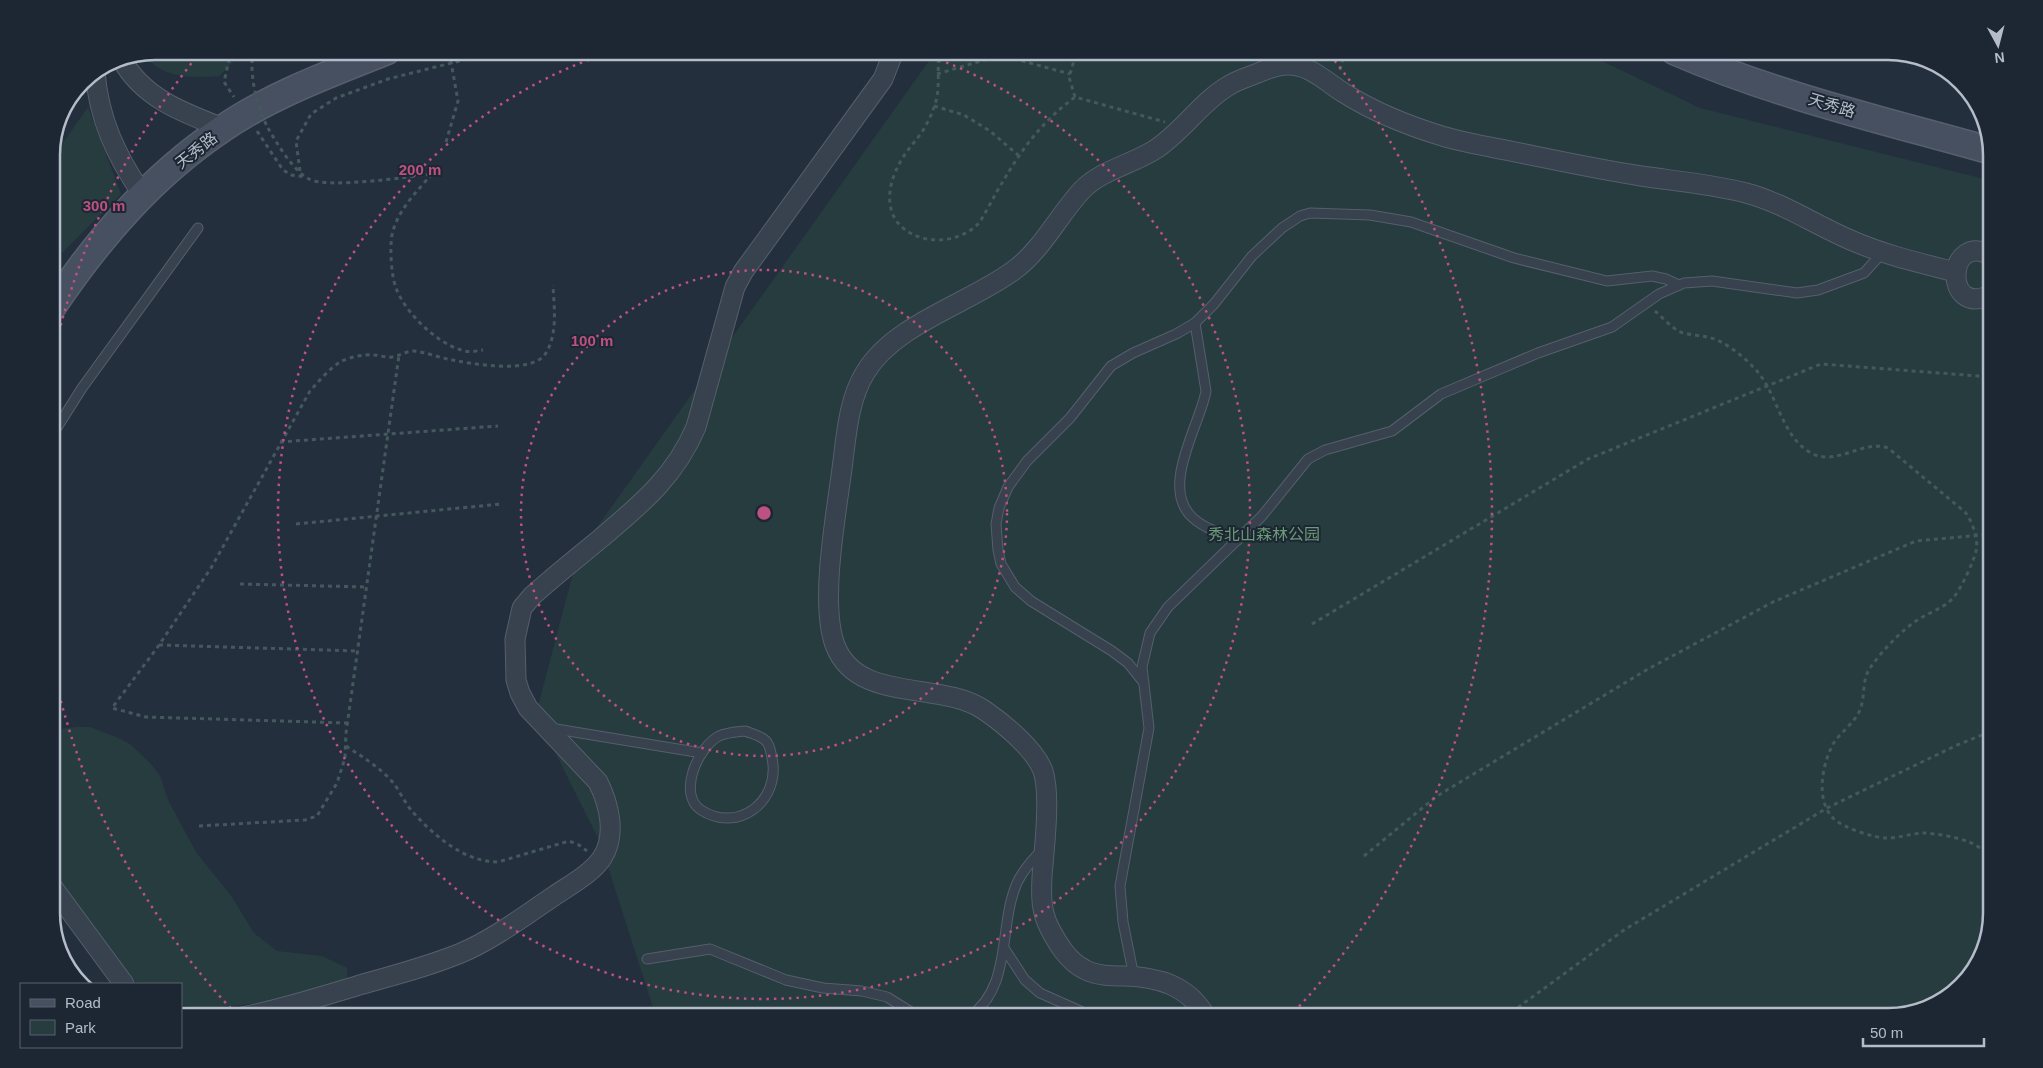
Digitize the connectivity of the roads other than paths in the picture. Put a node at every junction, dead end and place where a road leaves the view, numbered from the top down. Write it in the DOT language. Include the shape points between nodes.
graph roads {
  1 [pos="364,60"];
  2 [pos="890,60"];
  3 [pos="1696,60"];
  4 [pos="125,65"];
  5 [pos="96,81"];
  6 [pos="223,128"];
  7 [pos="1983,148"];
  8 [pos="142,194"];
  9 [pos="198,228"];
  10 [pos="1983,251"];
  11 [pos="1884,252"];
  12 [pos="1955,272"];
  13 [pos="1679,285"];
  14 [pos="60,297"];
  15 [pos="1983,297"];
  16 [pos="1195,323"];
  17 [pos="60,424"];
  18 [pos="1238,540"];
  19 [pos="1144,683"];
  20 [pos="547,727"];
  21 [pos="702,753"];
  22 [pos="1044,848"];
  23 [pos="60,896"];
  24 [pos="1004,948"];
  25 [pos="647,959"];
  26 [pos="1134,976"];
  27 [pos="123,983"];
  28 [pos="278,1008"];
  29 [pos="905,1008"];
  30 [pos="978,1008"];
  31 [pos="1074,1008"];
  32 [pos="1200,1008"];
  1 -- 6 [label="main road, 天秀路" via="275,99"];
  2 -- 20 [label="street" via="882,79 735,286 696,427 675,467 646,501 532,596 522,608 515,639 516,680 528,708"];
  3 -- 7 [label="main road, 天秀路" via="1840,108"];
  4 -- 6 [label="street" via="156,98"];
  5 -- 8 [label="street" via="109,134 122,163"];
  6 -- 8 [label="main road, 天秀路"];
  8 -- 14 [label="main road, 天秀路" via="122,215"];
  9 -- 17 [label="lane" via="82,388"];
  10 -- 12 [label="street" via="1965,255"];
  11 -- 12 [label="street"];
  11 -- 13 [label="lane" via="1864,273 1818,290 1797,293 1712,281"];
  11 -- 22 [label="street" via="1747,193 1607,170 1438,134 1388,116 1345,94 1306,68 1292,65 1269,69 1227,87 1156,149 1088,184 1014,270 892,342 879,353 864,374 849,422 833,539 829,597 837,652 856,674 872,681 973,703 1023,743 1039,762 1044,777"];
  12 -- 15 [label="street" via="1956,283 1966,295"];
  13 -- 16 [label="lane" via="1666,278 1652,276 1606,281 1514,258 1411,222 1370,215 1310,213 1282,228 1252,256"];
  13 -- 18 [label="lane" via="1659,294 1612,327 1538,352 1441,394 1392,431 1308,458 1262,516"];
  16 -- 18 [label="lane" via="1206,390 1183,465 1183,504 1201,524"];
  16 -- 19 [label="lane" via="1111,366 1070,418 1026,461 1008,487 996,524 1001,564 1016,587 1031,601 1128,663"];
  18 -- 19 [label="lane" via="1168,607 1150,633 1142,667"];
  19 -- 26 [label="lane" via="1149,728 1120,886 1123,922"];
  20 -- 21 [label="lane"];
  20 -- 28 [label="street" via="598,782 605,796 610,832 608,845 599,861 582,877 503,931 461,953"];
  21 -- 21 [label="lane" via="694,769 690,790 691,801 697,808 708,815 725,818 749,814 761,803 773,777 767,742 758,735 731,732 708,744"];
  22 -- 24 [label="lane" via="1026,866 1017,884 1008,914"];
  22 -- 26 [label="street" via="1043,912 1066,954 1095,974"];
  23 -- 27 [label="street"];
  24 -- 30 [label="lane" via="997,979"];
  24 -- 31 [label="lane" via="1025,980 1040,993"];
  25 -- 29 [label="lane" via="710,948 786,980 823,988 862,991 887,997"];
  26 -- 32 [label="street" via="1180,988"];
}
